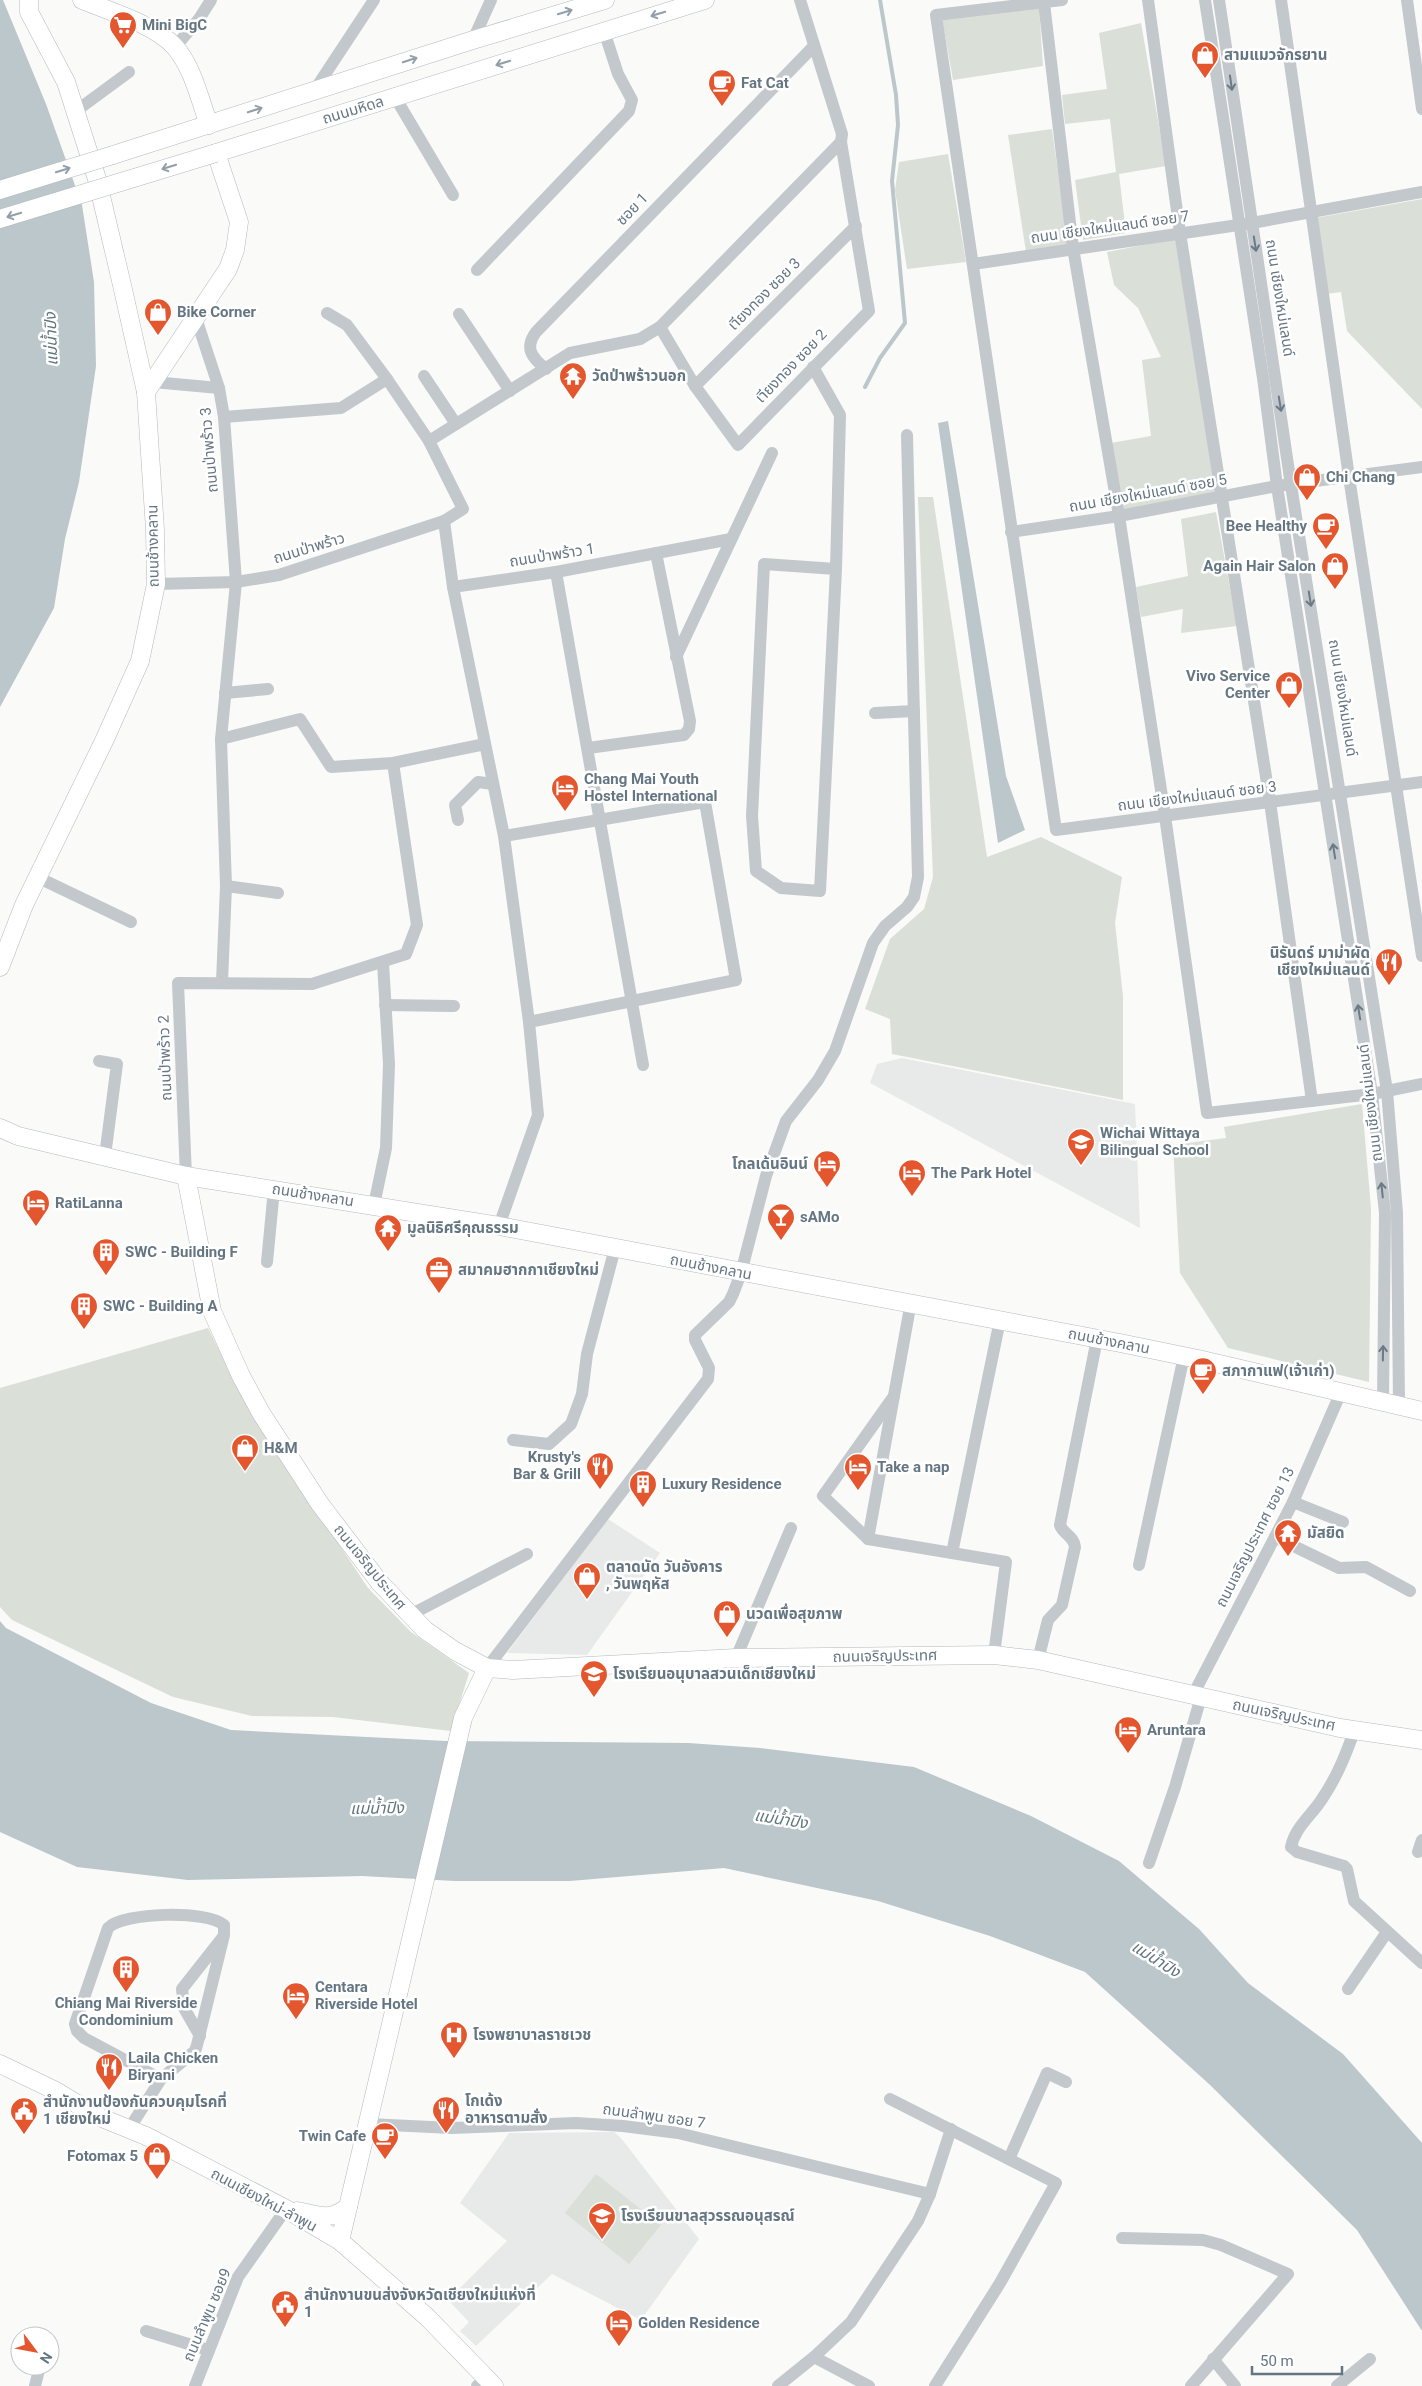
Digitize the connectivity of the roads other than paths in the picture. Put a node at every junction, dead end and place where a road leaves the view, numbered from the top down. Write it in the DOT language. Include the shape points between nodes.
graph roads {
  1 [pos="29,0"];
  2 [pos="211,0"];
  3 [pos="374,0"];
  4 [pos="491,0"];
  5 [pos="605,0"];
  6 [pos="705,0"];
  7 [pos="792,0"];
  8 [pos="800,0"];
  9 [pos="1062,0"];
  10 [pos="1148,0"];
  11 [pos="1205,0"];
  12 [pos="1219,0"];
  13 [pos="1281,0"];
  14 [pos="1407,0"];
  15 [pos="94,2"];
  16 [pos="1044,3"];
  17 [pos="604,31"];
  18 [pos="472,40"];
  19 [pos="175,47"];
  20 [pos="811,48"];
  21 [pos="129,72"];
  22 [pos="314,90"];
  23 [pos="395,97"];
  24 [pos="1422,109"];
  25 [pos="76,111"];
  26 [pos="209,125"];
  27 [pos="841,142"];
  28 [pos="216,153"];
  29 [pos="0,190"];
  30 [pos="1422,192"];
  31 [pos="453,195"];
  32 [pos="1312,212"];
  33 [pos="0,219"];
  34 [pos="1252,223"];
  35 [pos="1239,224"];
  36 [pos="856,226"];
  37 [pos="1180,234"];
  38 [pos="1073,248"];
  39 [pos="973,264"];
  40 [pos="478,270"];
  41 [pos="327,313"];
  42 [pos="459,314"];
  43 [pos="196,318"];
  44 [pos="660,327"];
  45 [pos="813,367"];
  46 [pos="546,369"];
  47 [pos="424,376"];
  48 [pos="387,379"];
  49 [pos="694,386"];
  50 [pos="149,387"];
  51 [pos="219,388"];
  52 [pos="510,391"];
  53 [pos="224,418"];
  54 [pos="456,424"];
  55 [pos="907,435"];
  56 [pos="429,441"];
  57 [pos="772,453"];
  58 [pos="1422,466"];
  59 [pos="1349,477"];
  60 [pos="1291,484"];
  61 [pos="1276,486"];
  62 [pos="1222,496"];
  63 [pos="1119,516"];
  64 [pos="444,521"];
  65 [pos="1011,532"];
  66 [pos="731,539"];
  67 [pos="656,553"];
  68 [pos="836,569"];
  69 [pos="556,572"];
  70 [pos="236,582"];
  71 [pos="156,584"];
  72 [pos="453,587"];
  73 [pos="676,657"];
  74 [pos="268,689"];
  75 [pos="225,694"];
  76 [pos="914,711"];
  77 [pos="874,713"];
  78 [pos="221,739"];
  79 [pos="485,744"];
  80 [pos="588,748"];
  81 [pos="393,763"];
  82 [pos="1422,782"];
  83 [pos="493,784"];
  84 [pos="1397,786"];
  85 [pos="1342,793"];
  86 [pos="1325,795"];
  87 [pos="1270,802"];
  88 [pos="1165,816"];
  89 [pos="458,820"];
  90 [pos="600,820"];
  91 [pos="504,836"];
  92 [pos="37,877"];
  93 [pos="226,886"];
  94 [pos="278,893"];
  95 [pos="132,922"];
  96 [pos="1422,956"];
  97 [pos="383,963"];
  98 [pos="0,968"];
  99 [pos="222,982"];
  100 [pos="634,1001"];
  101 [pos="386,1005"];
  102 [pos="454,1006"];
  103 [pos="529,1022"];
  104 [pos="99,1060"];
  105 [pos="643,1064"];
  106 [pos="1422,1084"];
  107 [pos="1387,1091"];
  108 [pos="1372,1094"];
  109 [pos="1312,1101"];
  110 [pos="0,1128"];
  111 [pos="105,1156"];
  112 [pos="186,1176"];
  113 [pos="274,1189"];
  114 [pos="374,1205"];
  115 [pos="499,1226"];
  116 [pos="614,1248"];
  117 [pos="267,1262"];
  118 [pos="741,1273"];
  119 [pos="912,1302"];
  120 [pos="1000,1320"];
  121 [pos="1097,1339"];
  122 [pos="1184,1356"];
  123 [pos="1341,1392"];
  124 [pos="894,1396"];
  125 [pos="1391,1403"];
  126 [pos="1422,1411"];
  127 [pos="513,1440"];
  128 [pos="1292,1502"];
  129 [pos="1343,1522"];
  130 [pos="791,1528"];
  131 [pos="1275,1537"];
  132 [pos="868,1539"];
  133 [pos="952,1553"];
  134 [pos="527,1554"];
  135 [pos="1139,1565"];
  136 [pos="1410,1591"];
  137 [pos="410,1615"];
  138 [pos="994,1655"];
  139 [pos="736,1658"];
  140 [pos="1038,1660"];
  141 [pos="487,1668"];
  142 [pos="1197,1696"];
  143 [pos="1355,1730"];
  144 [pos="1422,1740"];
  145 [pos="1149,1863"];
  146 [pos="1387,1932"];
  147 [pos="224,1935"];
  148 [pos="1422,1964"];
  149 [pos="1348,1989"];
  150 [pos="200,2036"];
  151 [pos="0,2064"];
  152 [pos="161,2079"];
  153 [pos="1066,2082"];
  154 [pos="890,2099"];
  155 [pos="368,2124"];
  156 [pos="951,2128"];
  157 [pos="130,2129"];
  158 [pos="1009,2159"];
  159 [pos="930,2194"];
  160 [pos="348,2204"];
  161 [pos="286,2209"];
  162 [pos="1122,2238"];
  163 [pos="340,2241"];
  164 [pos="360,2258"];
  165 [pos="146,2331"];
  166 [pos="208,2350"];
  167 [pos="814,2356"];
  168 [pos="1213,2359"];
  169 [pos="1370,2359"];
  170 [pos="486,2383"];
  171 [pos="195,2386"];
  172 [pos="778,2386"];
  173 [pos="869,2386"];
  174 [pos="935,2386"];
  175 [pos="1191,2386"];
  176 [pos="1235,2386"];
  177 [pos="1337,2386"];
  1 -- 25 [label="street, ถนนช้างคลาน" via="29,12 66,82"];
  2 -- 19 [label="street"];
  3 -- 22 [label="street"];
  4 -- 18 [label="street"];
  18 -- 5 [label="street, ถนนมหิดล, one-way"];
  6 -- 17 [label="street, ถนนมหิดล, one-way"];
  7 -- 20 [label="street"];
  8 -- 20 [label="street"];
  9 -- 16 [label="street"];
  10 -- 37 [label="street"];
  11 -- 35 [label="street, ถนน เชียงใหม่แลนด์"];
  12 -- 34 [label="street, ถนน เชียงใหม่แลนด์, one-way"];
  13 -- 32 [label="street"];
  14 -- 24 [label="street"];
  15 -- 19 [label="street" via="146,27"];
  16 -- 38 [label="street"];
  16 -- 39 [label="street" via="936,15"];
  17 -- 23 [label="street, ถนนมหิดล, one-way"];
  17 -- 40 [label="street" via="618,74 632,100 629,111"];
  22 -- 18 [label="street, ถนนมหิดล, one-way"];
  19 -- 26 [label="street" via="188,68"];
  20 -- 27 [label="street" via="836,137"];
  20 -- 46 [label="street, ซอย 1" via="536,332 529,348 533,359"];
  21 -- 25 [label="street"];
  26 -- 22 [label="street, ถนนมหิดล, one-way"];
  23 -- 28 [label="street, ถนนมหิดล"];
  23 -- 31 [label="street"];
  25 -- 50 [label="street, ถนนช้างคลาน" via="97,179"];
  29 -- 26 [label="street, ถนนมหิดล, one-way, bridge"];
  27 -- 36 [label="street"];
  27 -- 44 [label="street"];
  28 -- 33 [label="street, ถนนมหิดล, one-way, bridge"];
  28 -- 43 [label="street" via="239,222 228,269"];
  30 -- 32 [label="street, ถนน เชียงใหม่แลนด์ ซอย 7"];
  32 -- 34 [label="street, ถนน เชียงใหม่แลนด์ ซอย 7"];
  32 -- 59 [label="street"];
  34 -- 35 [label="street, ถนน เชียงใหม่แลนด์ ซอย 7"];
  34 -- 60 [label="street, ถนน เชียงใหม่แลนด์, one-way"];
  35 -- 37 [label="street, ถนน เชียงใหม่แลนด์ ซอย 7"];
  35 -- 61 [label="street, ถนน เชียงใหม่แลนด์"];
  36 -- 45 [label="street, เาียงทอง ซอย 2" via="869,311"];
  36 -- 49 [label="street, เาียงทอง ซอย 3"];
  37 -- 38 [label="street, ถนน เชียงใหม่แลนด์ ซอย 7"];
  37 -- 62 [label="street"];
  38 -- 39 [label="street, ถนน เชียงใหม่แลนด์ ซอย 7"];
  38 -- 63 [label="street"];
  39 -- 65 [label="street"];
  41 -- 48 [label="street" via="347,325"];
  42 -- 52 [label="street"];
  43 -- 50 [label="street"];
  43 -- 51 [label="street, ถนนป่าพร้าว 3"];
  44 -- 46 [label="street" via="640,339 570,353"];
  44 -- 49 [label="street"];
  45 -- 49 [label="street, เาียงทอง ซอย 2" via="738,445"];
  45 -- 68 [label="street" via="840,415"];
  46 -- 52 [label="street"];
  47 -- 54 [label="street"];
  48 -- 53 [label="street" via="342,408"];
  48 -- 56 [label="street"];
  50 -- 51 [label="street"];
  50 -- 71 [label="street, ถนนช้างคลาน"];
  51 -- 53 [label="street, ถนนป่าพร้าว 3"];
  52 -- 54 [label="street"];
  53 -- 70 [label="street, ถนนป่าพร้าว 3"];
  54 -- 56 [label="street"];
  55 -- 76 [label="street"];
  56 -- 64 [label="street, ถนนป่าพร้าว" via="463,509"];
  57 -- 66 [label="street"];
  58 -- 59 [label="street, ถนน เชียงใหม่แลนด์ ซอย 5"];
  59 -- 60 [label="street, ถนน เชียงใหม่แลนด์ ซอย 5"];
  59 -- 84 [label="street"];
  60 -- 61 [label="street, ถนน เชียงใหม่แลนด์ ซอย 5"];
  60 -- 85 [label="street, ถนน เชียงใหม่แลนด์, one-way"];
  61 -- 62 [label="street, ถนน เชียงใหม่แลนด์ ซอย 5"];
  61 -- 86 [label="street, ถนน เชียงใหม่แลนด์"];
  62 -- 63 [label="street, ถนน เชียงใหม่แลนด์ ซอย 5"];
  62 -- 87 [label="street"];
  63 -- 65 [label="street, ถนน เชียงใหม่แลนด์ ซอย 5"];
  63 -- 88 [label="street"];
  64 -- 70 [label="street, ถนนป่าพร้าว" via="279,575"];
  64 -- 72 [label="street"];
  65 -- 88 [label="street, ถนน เชียงใหม่แลนด์ ซอย 3" via="1056,830"];
  66 -- 67 [label="street, ถนนป่าพร้าว 1"];
  66 -- 73 [label="street"];
  67 -- 69 [label="street, ถนนป่าพร้าว 1"];
  67 -- 73 [label="street"];
  68 -- 68 [label="street" via="820,891 782,888 756,871 752,816 764,564"];
  69 -- 72 [label="street, ถนนป่าพร้าว 1"];
  69 -- 80 [label="street"];
  70 -- 71 [label="street, ถนนป่าพร้าว"];
  70 -- 75 [label="street, ถนนป่าพร้าว 3"];
  71 -- 92 [label="street, ถนนช้างคลาน" via="140,661"];
  72 -- 79 [label="street"];
  73 -- 80 [label="street" via="690,721 684,735"];
  74 -- 75 [label="street"];
  75 -- 78 [label="street, ถนนป่าพร้าว 3"];
  76 -- 77 [label="street"];
  76 -- 118 [label="street" via="918,877 914,897 877,934 835,1050 818,1080 786,1121 766,1176"];
  78 -- 81 [label="street" via="300,719 331,766"];
  78 -- 93 [label="street, ถนนป่าพร้าว 3"];
  79 -- 81 [label="street"];
  79 -- 83 [label="street"];
  80 -- 90 [label="street"];
  81 -- 97 [label="street" via="418,925 406,954"];
  82 -- 84 [label="street, ถนน เชียงใหม่แลนด์ ซอย 3"];
  83 -- 89 [label="street" via="478,782 469,790 455,805"];
  83 -- 91 [label="street"];
  84 -- 85 [label="street, ถนน เชียงใหม่แลนด์ ซอย 3"];
  84 -- 96 [label="street"];
  85 -- 86 [label="street, ถนน เชียงใหม่แลนด์ ซอย 3"];
  85 -- 107 [label="street, ถนน เชียงใหม่แลนด์"];
  86 -- 87 [label="street, ถนน เชียงใหม่แลนด์ ซอย 3"];
  108 -- 86 [label="street, ถนน เชียงใหม่แลนด์, one-way"];
  87 -- 88 [label="street, ถนน เชียงใหม่แลนด์ ซอย 3"];
  87 -- 109 [label="street"];
  88 -- 109 [label="street" via="1208,1113"];
  90 -- 91 [label="street"];
  90 -- 100 [label="street"];
  90 -- 100 [label="street" via="705,802 736,980"];
  91 -- 103 [label="street"];
  92 -- 95 [label="street"];
  92 -- 98 [label="street, ถนนช้างคลาน"];
  93 -- 94 [label="street"];
  93 -- 99 [label="street, ถนนป่าพร้าว 3"];
  97 -- 99 [label="street" via="312,984"];
  97 -- 101 [label="street"];
  99 -- 112 [label="street, ถนนป่าพร้าว 2" via="178,983"];
  100 -- 103 [label="street"];
  100 -- 105 [label="street"];
  101 -- 102 [label="street"];
  101 -- 114 [label="street" via="389,1064 386,1148"];
  103 -- 115 [label="street" via="538,1115"];
  104 -- 111 [label="street" via="117,1064"];
  106 -- 107 [label="street"];
  107 -- 108 [label="street"];
  107 -- 125 [label="street, ถนน เชียงใหม่แลนด์" via="1397,1213"];
  108 -- 109 [label="street"];
  125 -- 108 [label="street, ถนน เชียงใหม่แลนด์, one-way" via="1385,1212"];
  110 -- 111 [label="street, ถนนช้างคลาน" via="18,1136"];
  111 -- 112 [label="street, ถนนช้างคลาน"];
  112 -- 113 [label="street, ถนนช้างคลาน"];
  112 -- 137 [label="street, ถนนเจริญประเทศ" via="212,1311 241,1376 320,1504 380,1583"];
  113 -- 114 [label="street, ถนนช้างคลาน"];
  113 -- 117 [label="street"];
  114 -- 115 [label="street, ถนนช้างคลาน"];
  115 -- 116 [label="street, ถนนช้างคลาน"];
  116 -- 118 [label="street, ถนนช้างคลาน"];
  116 -- 127 [label="street" via="587,1354 582,1394 571,1424 549,1444"];
  118 -- 119 [label="street, ถนนช้างคลาน"];
  118 -- 141 [label="street" via="729,1302 695,1335 709,1368 708,1379"];
  119 -- 120 [label="street, ถนนช้างคลาน"];
  119 -- 124 [label="street"];
  120 -- 121 [label="street, ถนนช้างคลาน"];
  120 -- 133 [label="street"];
  121 -- 122 [label="street, ถนนช้างคลาน"];
  121 -- 140 [label="street" via="1060,1525 1073,1539 1075,1547 1062,1605 1048,1620"];
  122 -- 123 [label="street, ถนนช้างคลาน"];
  122 -- 135 [label="street"];
  123 -- 125 [label="street, ถนนช้างคลาน"];
  123 -- 128 [label="street, ถนนเจริญประเทศ ซอย 13"];
  124 -- 132 [label="street"];
  124 -- 132 [label="street" via="823,1496"];
  125 -- 126 [label="street, ถนนช้างคลาน"];
  128 -- 129 [label="street"];
  128 -- 131 [label="street, ถนนเจริญประเทศ ซอย 13"];
  130 -- 139 [label="street"];
  131 -- 136 [label="street" via="1339,1568 1366,1566"];
  131 -- 142 [label="street, ถนนเจริญประเทศ ซอย 13"];
  132 -- 133 [label="street"];
  133 -- 138 [label="street" via="1006,1562"];
  134 -- 137 [label="street"];
  137 -- 141 [label="street, ถนนเจริญประเทศ" via="455,1651"];
  138 -- 139 [label="street, ถนนเจริญประเทศ"];
  138 -- 140 [label="street, ถนนเจริญประเทศ"];
  139 -- 141 [label="street, ถนนเจริญประเทศ" via="513,1670"];
  140 -- 142 [label="street, ถนนเจริญประเทศ"];
  141 -- 155 [label="street" via="463,1718"];
  142 -- 143 [label="street, ถนนเจริญประเทศ"];
  142 -- 145 [label="street, ถนนเจริญประเทศ ซอย 13" via="1175,1786"];
  143 -- 144 [label="street, ถนนเจริญประเทศ"];
  143 -- 146 [label="street" via="1342,1766 1322,1800 1293,1836 1291,1847 1297,1852 1344,1866 1354,1901"];
  146 -- 148 [label="street"];
  146 -- 149 [label="street"];
  147 -- 150 [label="street"];
  147 -- 150 [label="street" via="182,1989 184,2008"];
  147 -- 152 [label="street" via="224,1925 219,1921 182,1914 119,1920 108,1928 75,2024 77,2032"];
  150 -- 152 [label="street" via="194,2051"];
  151 -- 157 [label="street, ถนนเชียงใหม่-ลำพูน" via="54,2090 97,2116"];
  152 -- 157 [label="street"];
  153 -- 158 [label="street" via="1047,2073"];
  154 -- 156 [label="street"];
  155 -- 159 [label="street, ถนนลำพูน ซอย 7" via="452,2128 576,2123 623,2126 678,2133"];
  155 -- 160 [label="street"];
  156 -- 158 [label="street"];
  156 -- 159 [label="street"];
  157 -- 161 [label="street, ถนนเชียงใหม่-ลำพูน"];
  158 -- 174 [label="street" via="1056,2183 1000,2284"];
  159 -- 167 [label="street" via="918,2221 851,2322"];
  160 -- 161 [label="street" via="337,2216 330,2218"];
  160 -- 163 [label="street"];
  160 -- 164 [label="street" via="352,2242"];
  161 -- 163 [label="street, ถนนเชียงใหม่-ลำพูน"];
  161 -- 166 [label="street, ถนนลำพูน ซอย9" via="238,2277"];
  162 -- 168 [label="street" via="1203,2240 1288,2274"];
  163 -- 164 [label="street, ถนนเชียงใหม่-ลำพูน"];
  164 -- 170 [label="street, ถนนเชียงใหม่-ลำพูน" via="427,2318"];
  165 -- 166 [label="street"];
  166 -- 171 [label="street, ถนนลำพูน ซอย9"];
  167 -- 172 [label="street"];
  167 -- 173 [label="street"];
  168 -- 175 [label="street"];
  168 -- 176 [label="street"];
  169 -- 177 [label="street"];
}
